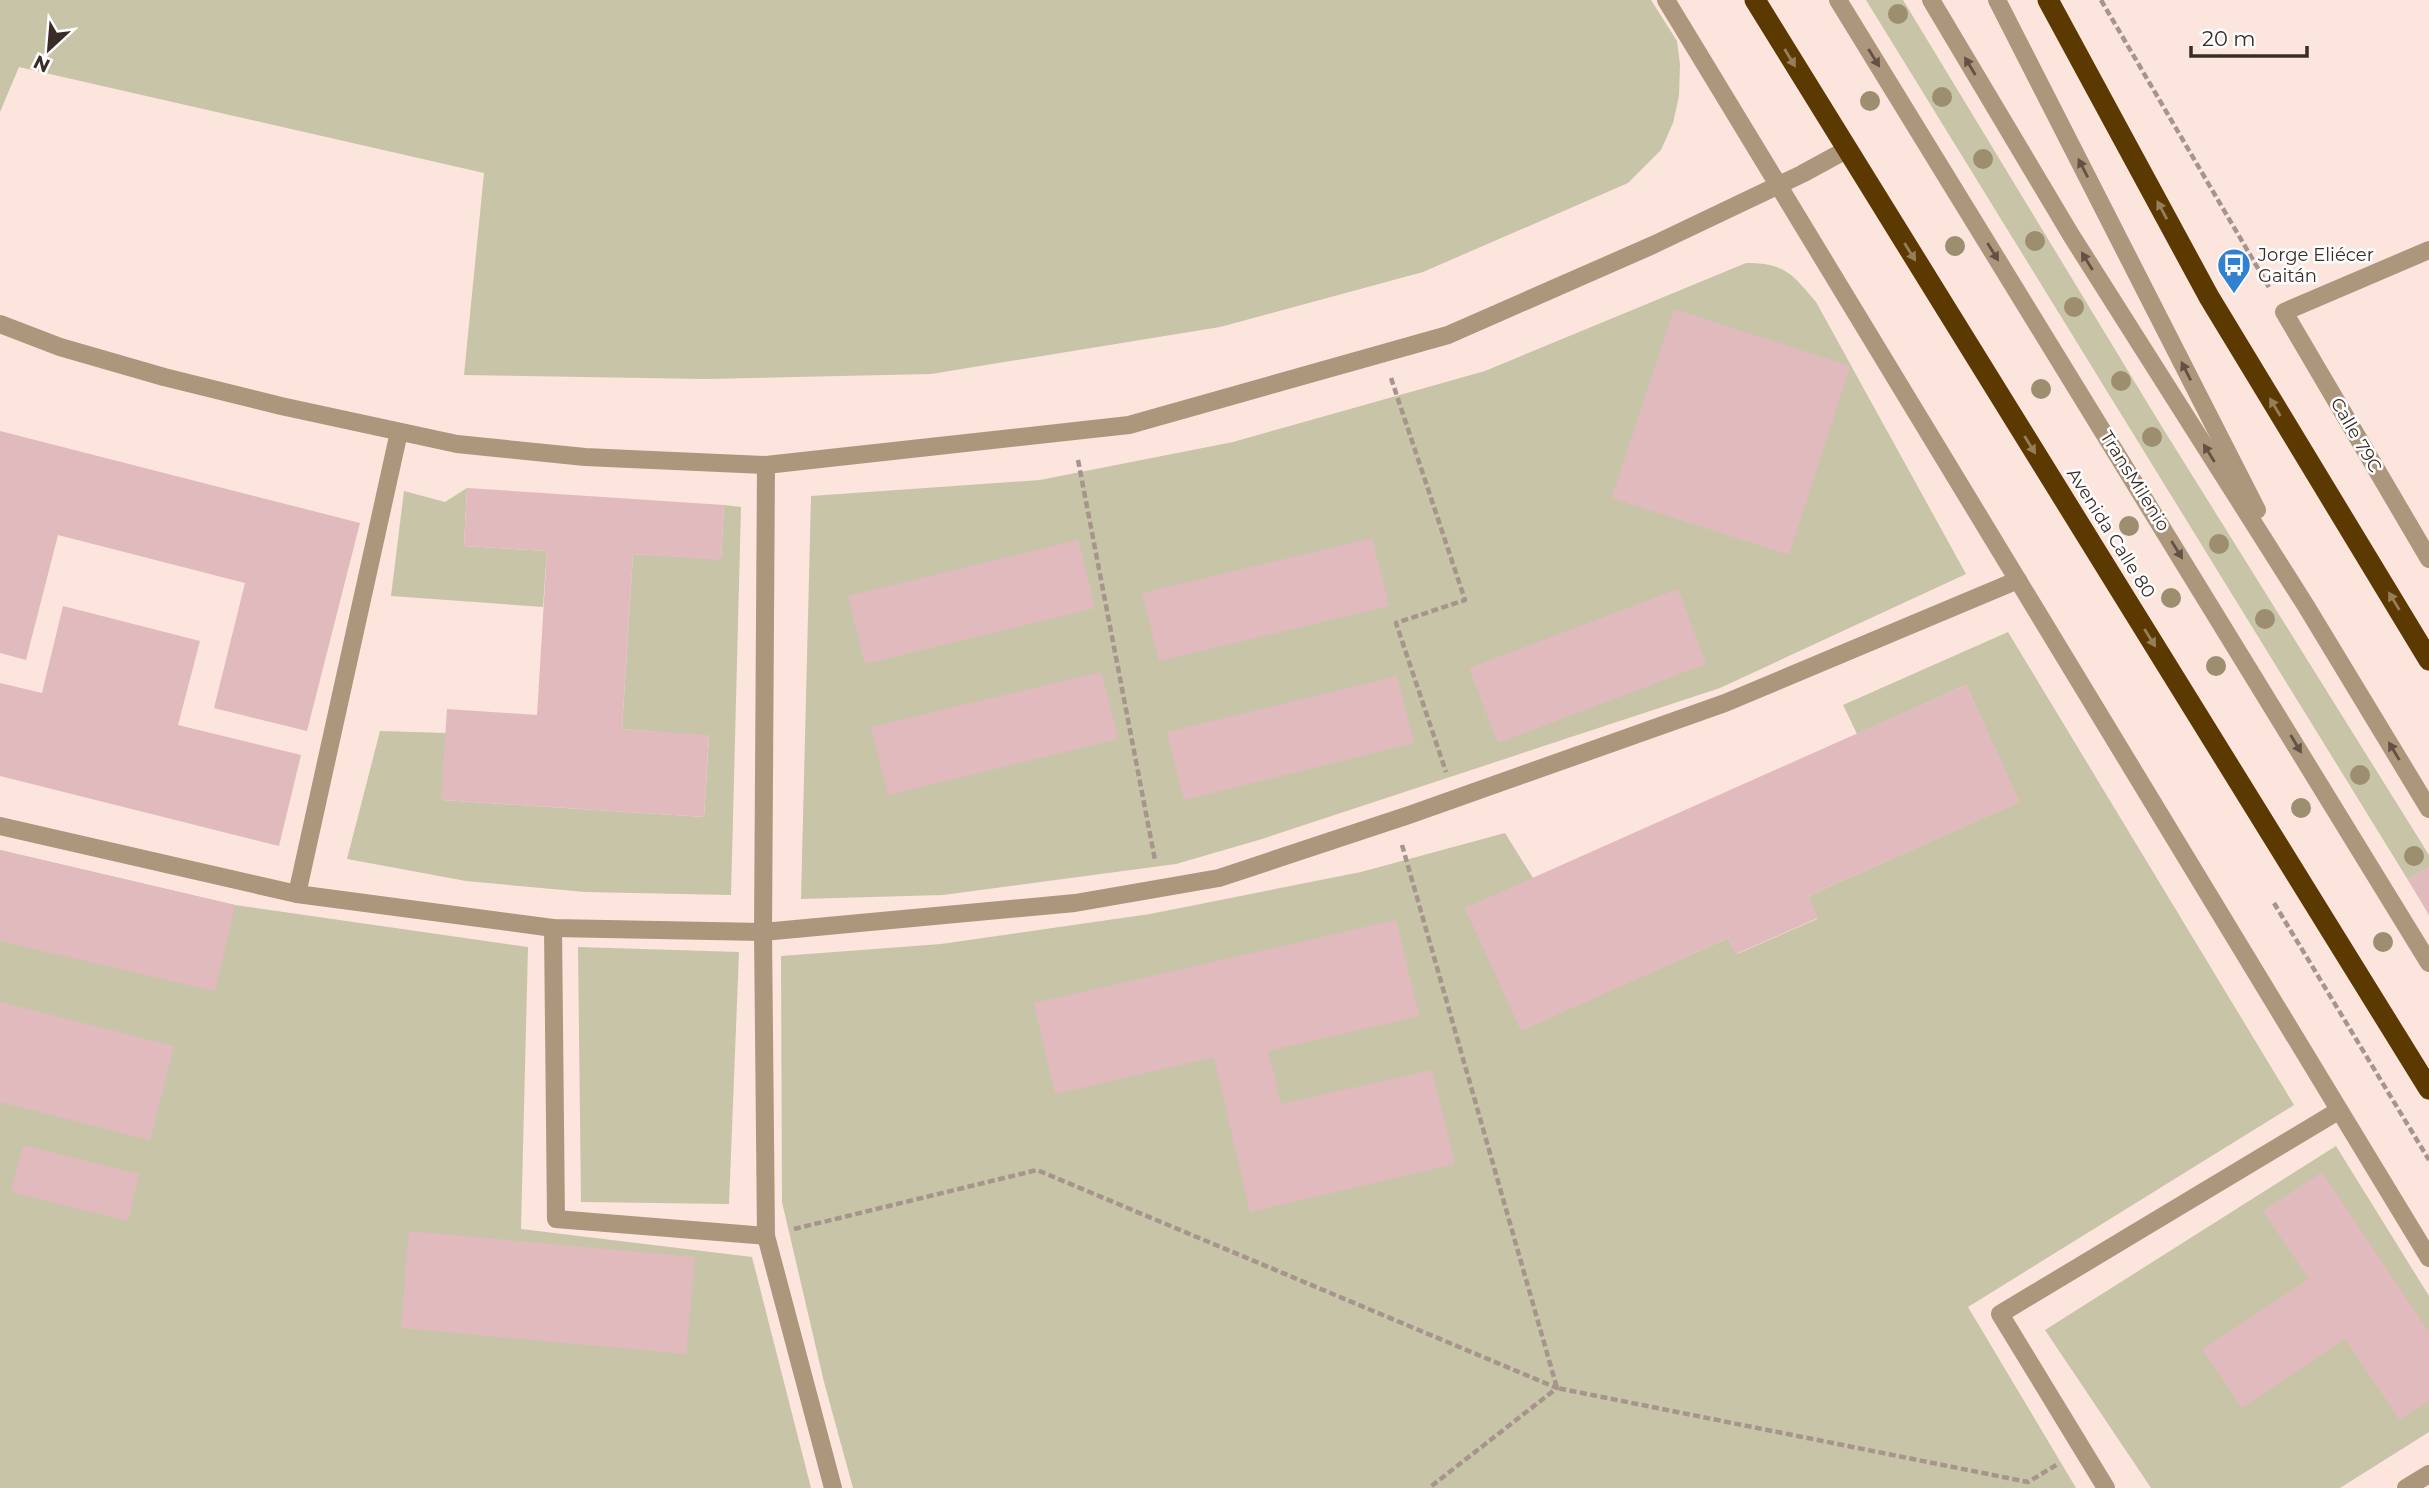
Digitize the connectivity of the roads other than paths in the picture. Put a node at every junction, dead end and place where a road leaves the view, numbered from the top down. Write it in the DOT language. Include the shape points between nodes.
graph roads {
  1 [pos="1666,0"];
  2 [pos="1755,0"];
  3 [pos="1838,0"];
  4 [pos="1931,0"];
  5 [pos="1997,0"];
  6 [pos="2048,0"];
  7 [pos="1846,150"];
  8 [pos="1779,185"];
  9 [pos="2429,250"];
  10 [pos="0,324"];
  11 [pos="399,432"];
  12 [pos="766,465"];
  13 [pos="2429,559"];
  14 [pos="2018,580"];
  15 [pos="2306,606"];
  16 [pos="2429,660"];
  17 [pos="2429,809"];
  18 [pos="0,826"];
  19 [pos="297,894"];
  20 [pos="553,928"];
  21 [pos="763,932"];
  22 [pos="2429,963"];
  23 [pos="2429,1089"];
  24 [pos="2338,1111"];
  25 [pos="765,1236"];
  26 [pos="2429,1258"];
  27 [pos="2429,1474"];
  28 [pos="833,1488"];
  29 [pos="2106,1488"];
  30 [pos="2406,1488"];
  1 -- 8 [label="street"];
  2 -- 7 [label="highway, Avenida Calle 80, one-way"];
  3 -- 22 [label="street, TransMilenio, one-way"];
  15 -- 4 [label="street, one-way" via="2071,235"];
  15 -- 5 [label="street, one-way"];
  16 -- 6 [label="highway, one-way" via="2209,297"];
  7 -- 8 [label="street"];
  7 -- 23 [label="highway, Avenida Calle 80, one-way"];
  8 -- 12 [label="street" via="1448,335 1129,425"];
  8 -- 14 [label="street"];
  9 -- 13 [label="street, Calle 79C" via="2284,312"];
  10 -- 11 [label="street" via="164,377"];
  11 -- 12 [label="street" via="457,444 585,457"];
  11 -- 19 [label="street"];
  12 -- 21 [label="street"];
  14 -- 21 [label="street" via="1725,703 1219,878 1074,903"];
  14 -- 24 [label="street"];
  17 -- 15 [label="street, one-way"];
  18 -- 19 [label="street"];
  19 -- 20 [label="street"];
  20 -- 21 [label="street"];
  20 -- 25 [label="street" via="556,1219"];
  21 -- 25 [label="street"];
  24 -- 26 [label="street"];
  24 -- 29 [label="street" via="2000,1314"];
  25 -- 28 [label="street"];
  27 -- 30 [label="street"];
}
